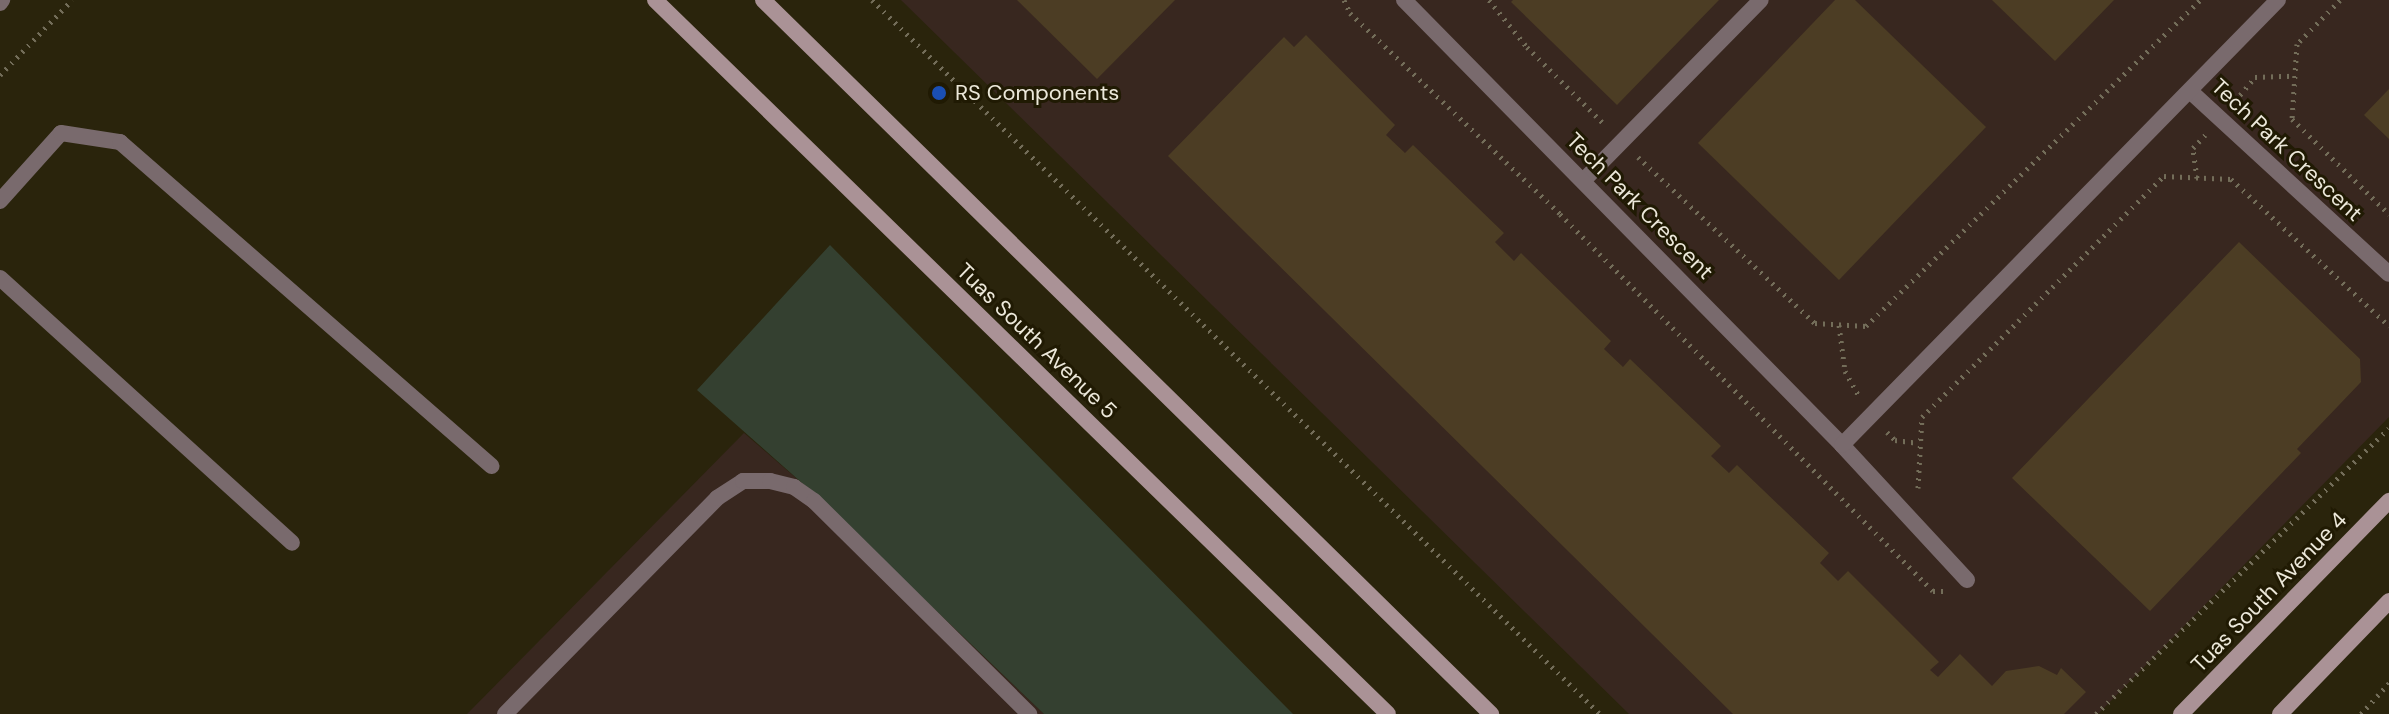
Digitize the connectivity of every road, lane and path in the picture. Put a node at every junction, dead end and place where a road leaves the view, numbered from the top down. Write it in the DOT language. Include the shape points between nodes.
graph roads {
  1 [pos="72,0"];
  2 [pos="655,0"];
  3 [pos="763,0"];
  4 [pos="872,0"];
  5 [pos="1344,0"];
  6 [pos="1404,0"];
  7 [pos="1489,0"];
  8 [pos="1761,0"];
  9 [pos="2200,0"];
  10 [pos="2278,0"];
  11 [pos="2340,0"];
  12 [pos="0,75"];
  13 [pos="2190,91"];
  14 [pos="1622,141"];
  15 [pos="1584,180"];
  16 [pos="0,201"];
  17 [pos="2389,214"];
  18 [pos="2389,274"];
  19 [pos="0,278"];
  20 [pos="2389,326"];
  21 [pos="2389,428"];
  22 [pos="1842,445"];
  23 [pos="491,466"];
  24 [pos="1927,498"];
  25 [pos="2389,501"];
  26 [pos="292,543"];
  27 [pos="1967,580"];
  28 [pos="2389,601"];
  29 [pos="2389,683"];
  30 [pos="505,714"];
  31 [pos="1029,714"];
  32 [pos="1388,714"];
  33 [pos="1491,714"];
  34 [pos="1600,714"];
  35 [pos="2096,714"];
  36 [pos="2181,714"];
  37 [pos="2280,714"];
  38 [pos="2361,714"];
  1 -- 12 [label="path"];
  2 -- 32 [label="main road, Tuas South Avenue 5"];
  3 -- 33 [label="main road"];
  4 -- 34 [label="path"];
  5 -- 27 [label="path" via="1350,13 1560,214 1933,591 1954,592"];
  6 -- 15 [label="street, Tech Park Crescent"];
  7 -- 14 [label="path" via="1527,47"];
  8 -- 14 [label="street"];
  9 -- 14 [label="path" via="1866,326 1815,323"];
  10 -- 13 [label="street, Tech Park Crescent"];
  11 -- 17 [label="path" via="2297,44 2292,119"];
  13 -- 18 [label="street, Tech Park Crescent"];
  13 -- 22 [label="street, Tech Park Crescent"];
  14 -- 15 [label="street"];
  15 -- 22 [label="street, Tech Park Crescent"];
  16 -- 23 [label="street" via="61,133 120,142"];
  19 -- 26 [label="street"];
  20 -- 24 [label="path" via="2231,179 2164,176 1922,417 1917,488"];
  21 -- 35 [label="path"];
  22 -- 27 [label="street, Tech Park Crescent"];
  25 -- 36 [label="main road, Tuas South Avenue 4"];
  28 -- 37 [label="main road"];
  29 -- 38 [label="path"];
  30 -- 31 [label="street" via="717,498 743,481 794,487 814,501"];
}
